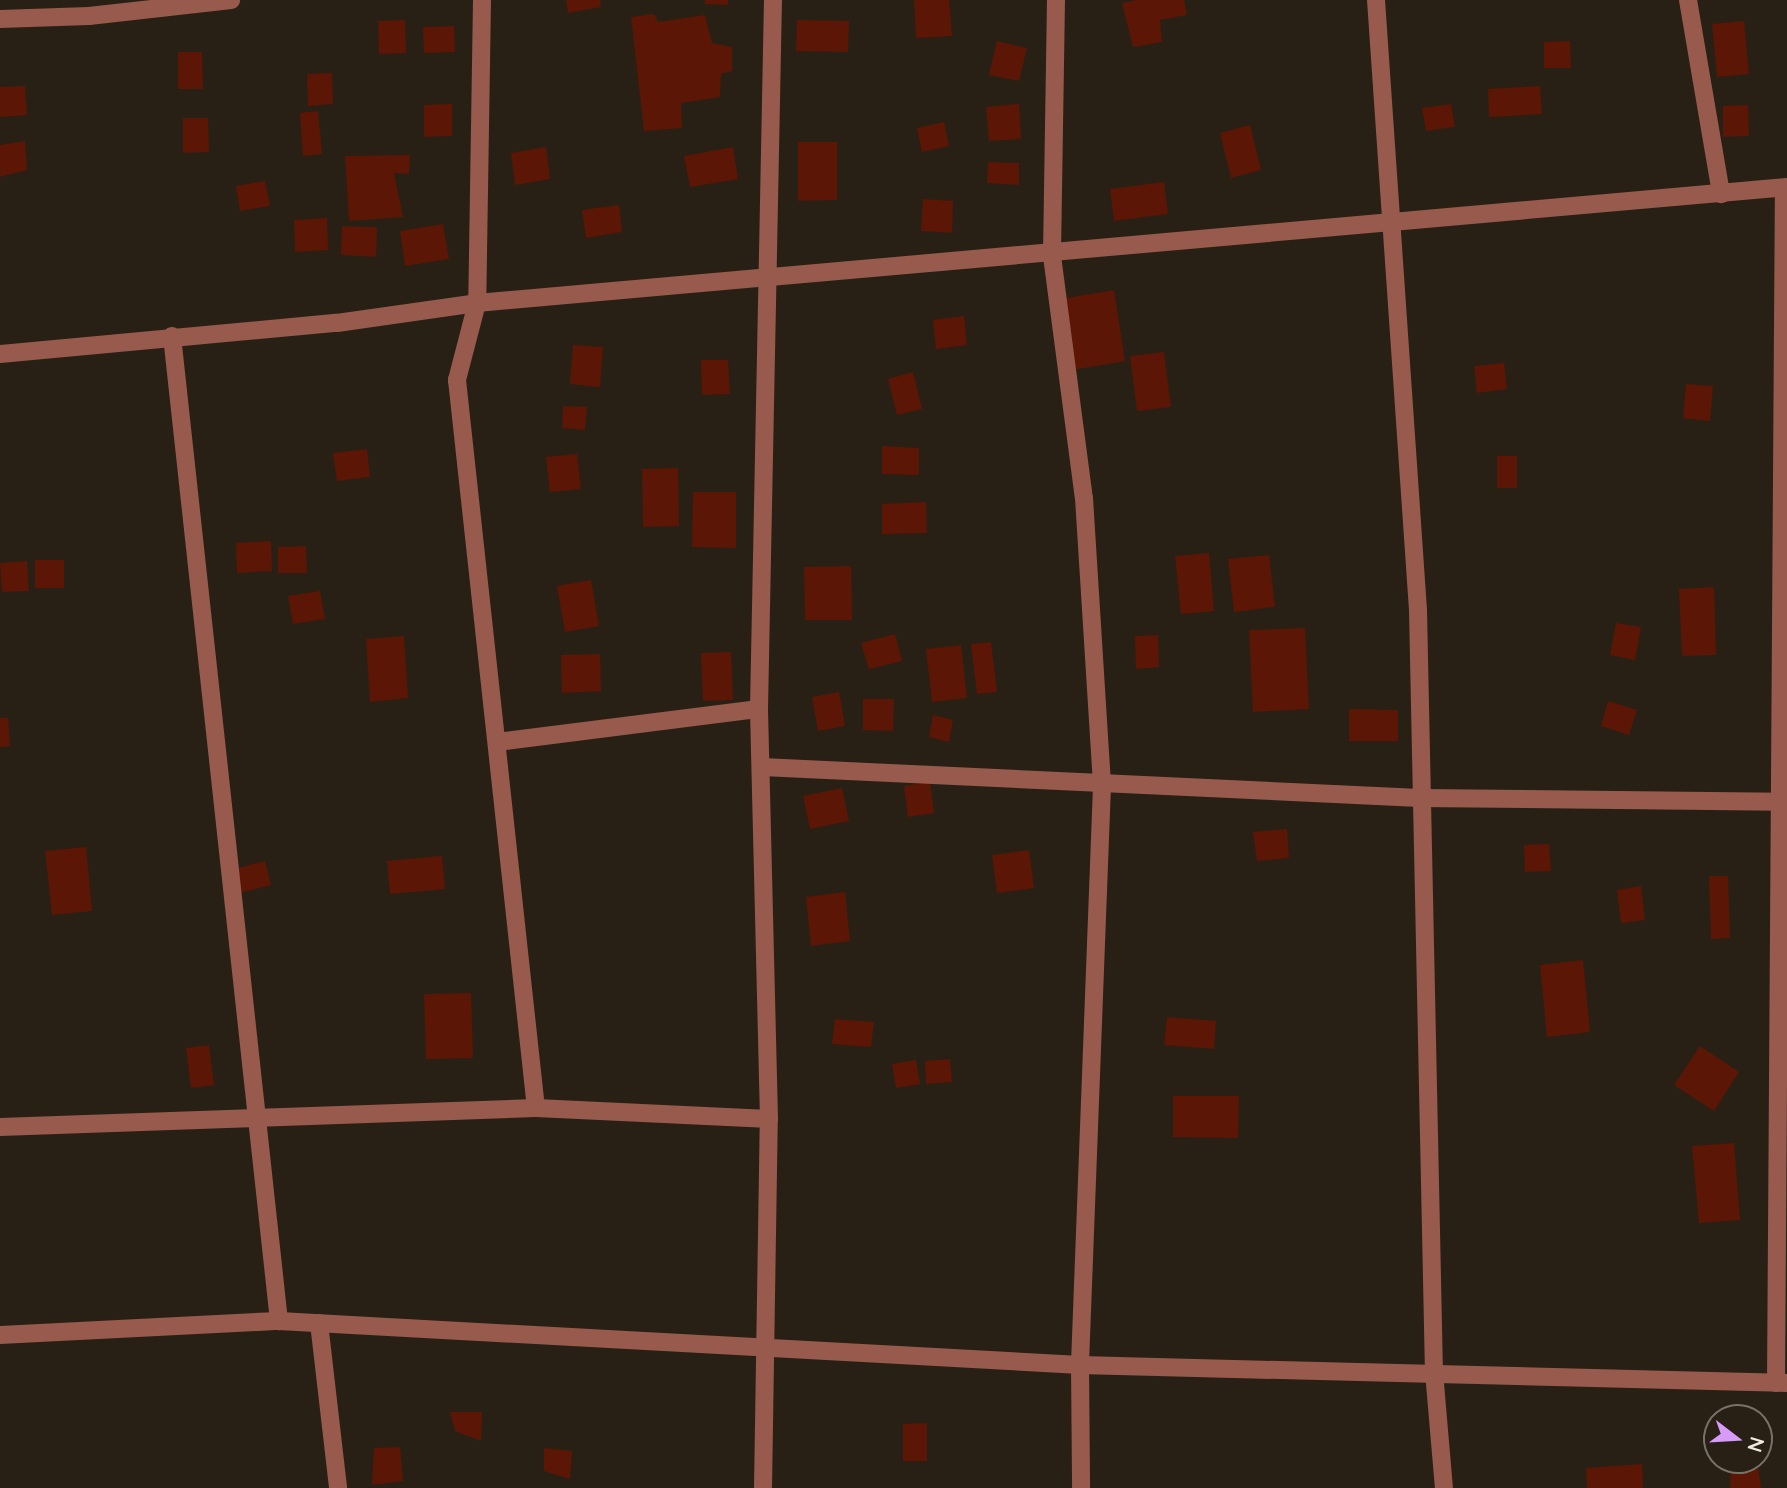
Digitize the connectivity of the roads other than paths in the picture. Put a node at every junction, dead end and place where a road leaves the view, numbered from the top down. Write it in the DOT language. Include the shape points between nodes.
graph roads {
  1 [pos="231,0"];
  2 [pos="482,0"];
  3 [pos="773,0"];
  4 [pos="1056,0"];
  5 [pos="1376,0"];
  6 [pos="1688,0"];
  7 [pos="0,19"];
  8 [pos="1786,188"];
  9 [pos="1721,194"];
  10 [pos="1391,223"];
  11 [pos="1052,256"];
  12 [pos="772,277"];
  13 [pos="477,303"];
  14 [pos="172,336"];
  15 [pos="0,354"];
  16 [pos="759,709"];
  17 [pos="497,742"];
  18 [pos="762,767"];
  19 [pos="1102,786"];
  20 [pos="1419,798"];
  21 [pos="1783,802"];
  22 [pos="536,1108"];
  23 [pos="256,1114"];
  24 [pos="768,1119"];
  25 [pos="0,1127"];
  26 [pos="279,1321"];
  27 [pos="319,1323"];
  28 [pos="0,1335"];
  29 [pos="764,1345"];
  30 [pos="1080,1365"];
  31 [pos="1434,1372"];
  32 [pos="1781,1383"];
  33 [pos="338,1488"];
  34 [pos="763,1488"];
  35 [pos="1082,1488"];
  36 [pos="1444,1488"];
  1 -- 7 [label="street"];
  2 -- 13 [label="street"];
  3 -- 12 [label="street"];
  4 -- 11 [label="street"];
  5 -- 10 [label="street"];
  6 -- 9 [label="street"];
  8 -- 9 [label="street"];
  8 -- 21 [label="street"];
  9 -- 10 [label="street"];
  10 -- 11 [label="street"];
  10 -- 20 [label="street" via="1418,610"];
  11 -- 12 [label="street"];
  11 -- 19 [label="street" via="1084,498"];
  12 -- 13 [label="street"];
  12 -- 16 [label="street"];
  13 -- 14 [label="street" via="337,323"];
  13 -- 17 [label="street" via="457,380"];
  14 -- 15 [label="street"];
  14 -- 23 [label="street"];
  16 -- 17 [label="street"];
  16 -- 18 [label="street"];
  17 -- 22 [label="street"];
  18 -- 19 [label="street"];
  18 -- 24 [label="street"];
  19 -- 20 [label="street"];
  19 -- 30 [label="street"];
  20 -- 21 [label="street"];
  20 -- 31 [label="street"];
  21 -- 32 [label="street"];
  22 -- 23 [label="street"];
  22 -- 24 [label="street"];
  23 -- 25 [label="street"];
  23 -- 26 [label="street"];
  24 -- 29 [label="street"];
  26 -- 27 [label="street"];
  26 -- 28 [label="street"];
  27 -- 29 [label="street"];
  27 -- 33 [label="street"];
  29 -- 30 [label="street"];
  29 -- 34 [label="street"];
  30 -- 31 [label="street"];
  30 -- 35 [label="street"];
  31 -- 32 [label="street"];
  31 -- 36 [label="street"];
}
